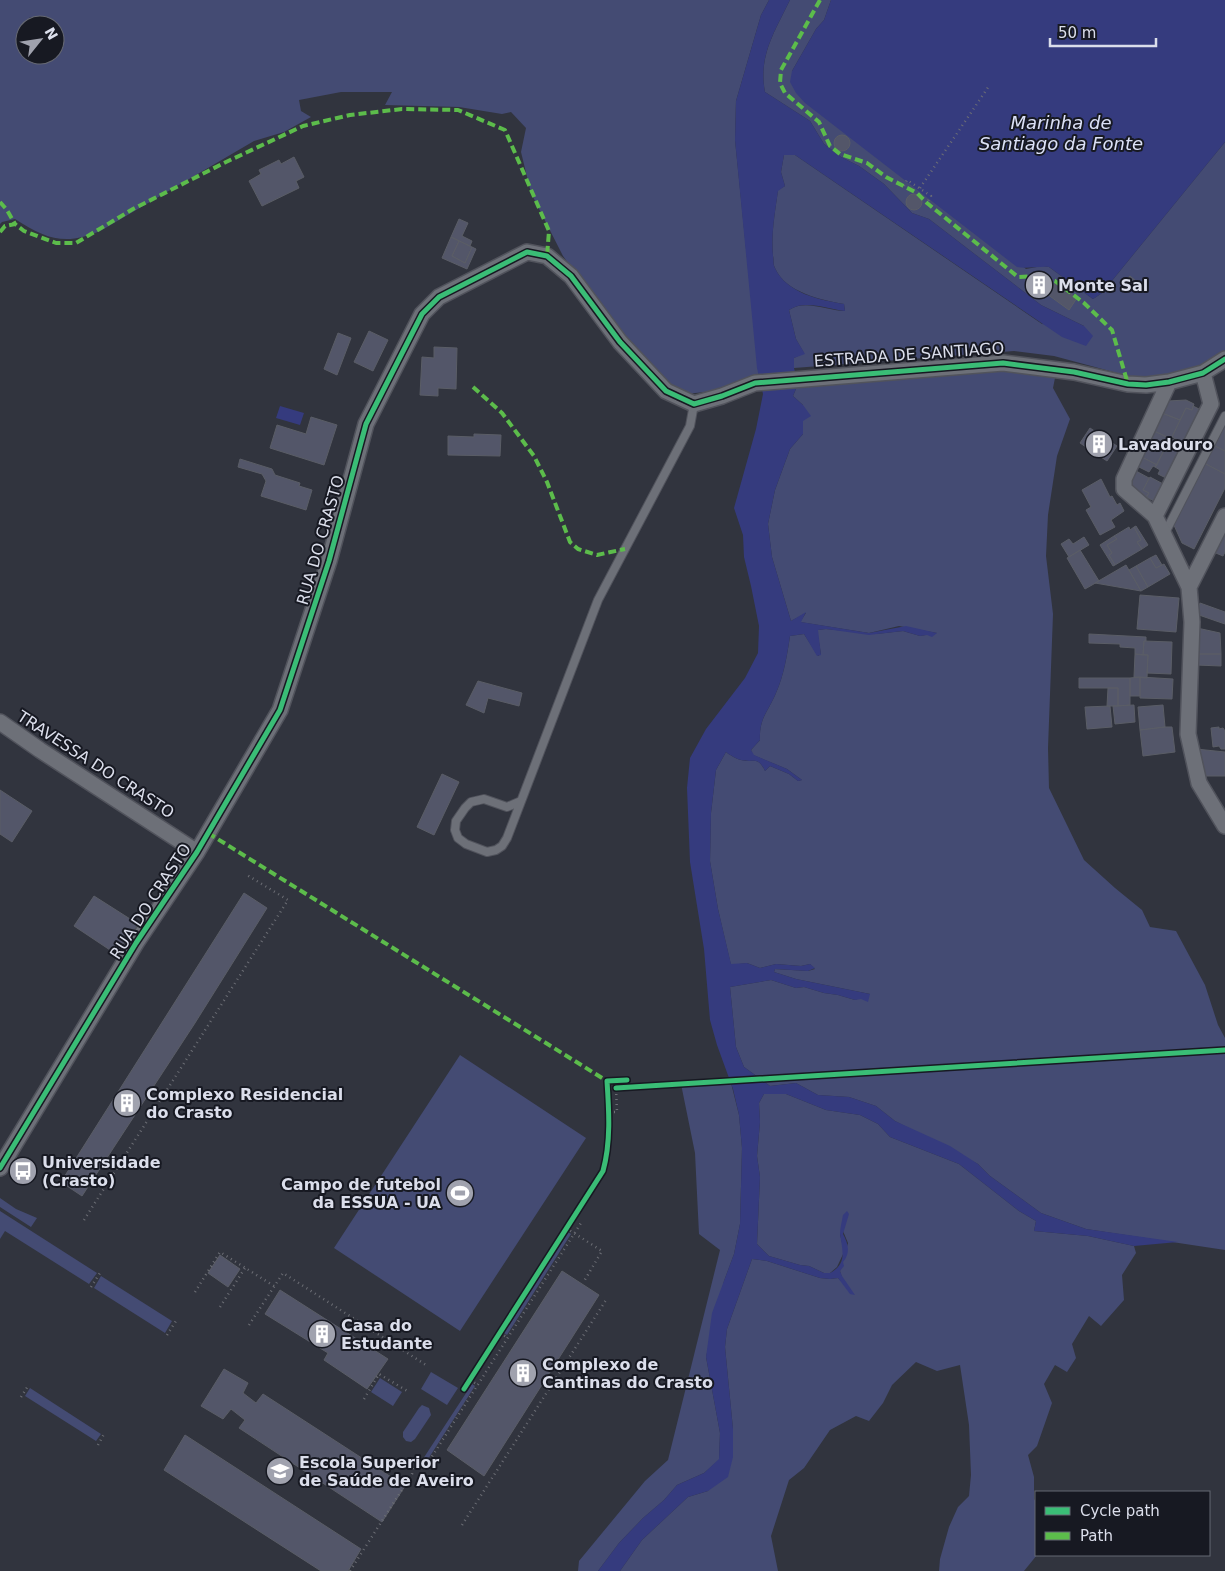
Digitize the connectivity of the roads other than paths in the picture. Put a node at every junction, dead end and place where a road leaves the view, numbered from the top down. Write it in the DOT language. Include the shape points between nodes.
graph roads {
  1 [pos="1225,359"];
  2 [pos="1203,374"];
  3 [pos="1169,382"];
  4 [pos="694,404"];
  5 [pos="1225,416"];
  6 [pos="1154,516"];
  7 [pos="1225,516"];
  8 [pos="1164,535"];
  9 [pos="1188,587"];
  10 [pos="0,722"];
  11 [pos="521,801"];
  12 [pos="1225,826"];
  13 [pos="197,852"];
  14 [pos="0,1168"];
  1 -- 2 [label="street, ESTRADA DE SANTIAGO"];
  2 -- 3 [label="street, ESTRADA DE SANTIAGO"];
  2 -- 6 [label="street" via="1211,404"];
  3 -- 4 [label="street, ESTRADA DE SANTIAGO" via="1146,386 1128,384 1074,372 1004,363 755,383"];
  3 -- 6 [label="street" via="1124,480 1124,489"];
  4 -- 11 [label="lane" via="690,426 598,600"];
  4 -- 13 [label="street, RUA DO CRASTO" via="666,391 620,342 571,276 548,256 527,252 438,297 422,314 366,424 329,561 280,710"];
  5 -- 8 [label="lane"];
  6 -- 8 [label="street"];
  7 -- 9 [label="street"];
  8 -- 9 [label="street"];
  9 -- 12 [label="street" via="1192,622 1188,734 1199,783"];
  10 -- 13 [label="street, TRAVESSA DO CRASTO"];
  11 -- 11 [label="lane" via="507,838 496,850 487,852 458,838 456,821 471,802 484,799 507,807"];
  13 -- 14 [label="street, RUA DO CRASTO" via="136,943"];
}
